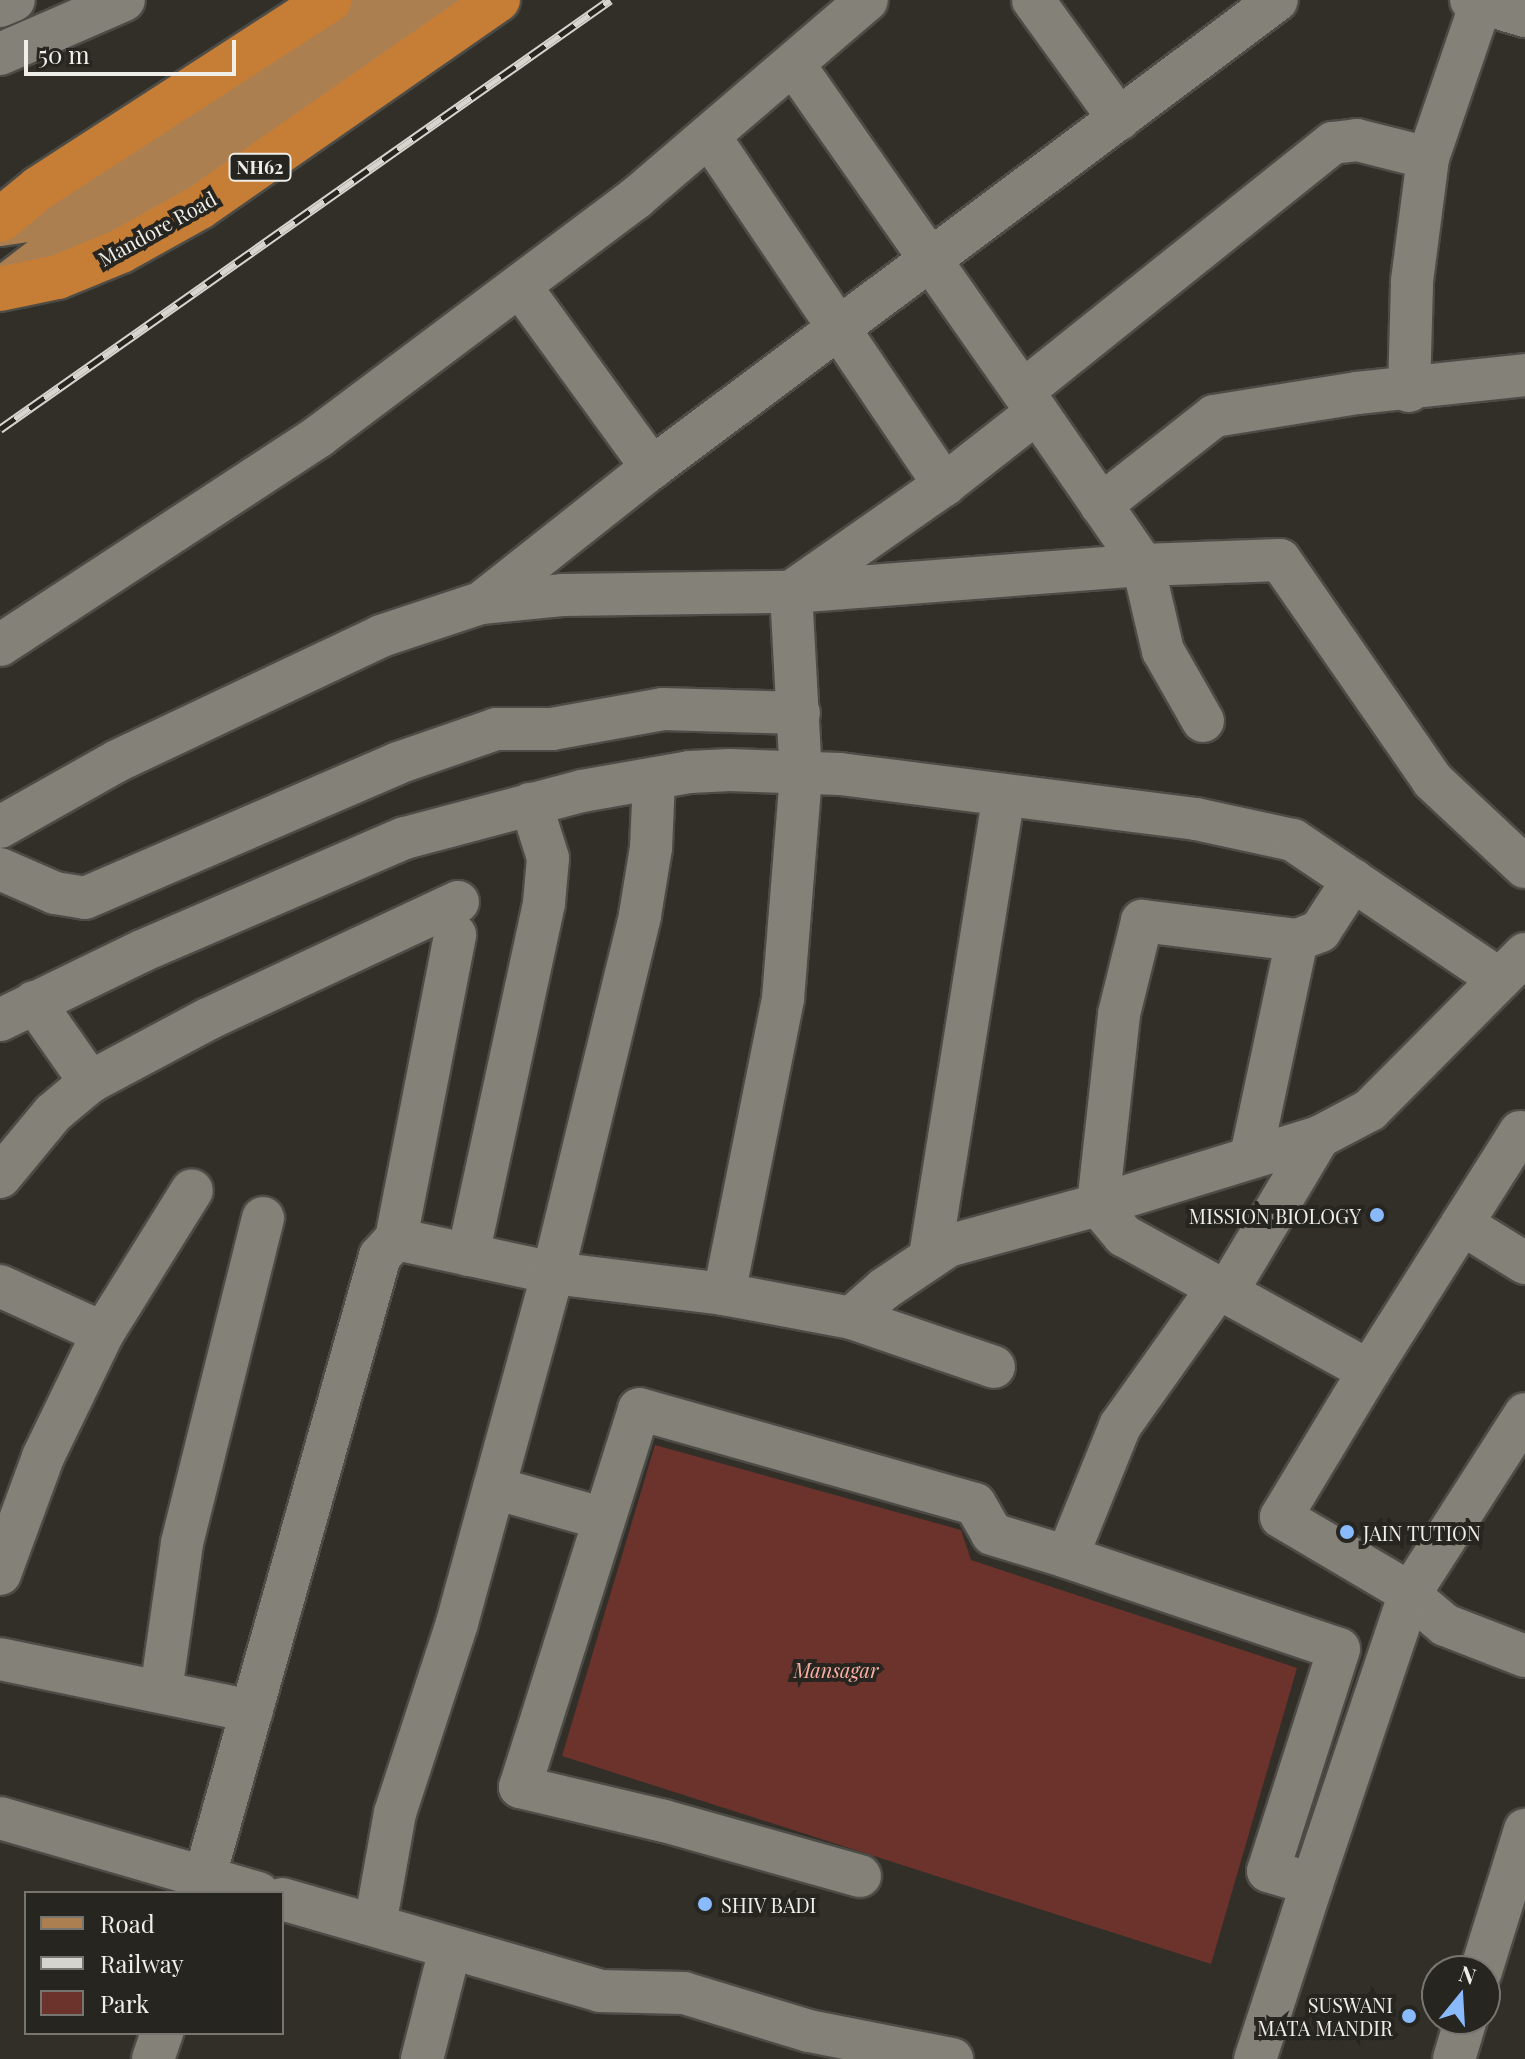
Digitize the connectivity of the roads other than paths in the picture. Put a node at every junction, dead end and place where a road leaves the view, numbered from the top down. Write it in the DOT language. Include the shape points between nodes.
graph roads {
  1 [pos="14,0"];
  2 [pos="124,0"];
  3 [pos="330,0"];
  4 [pos="379,0"];
  5 [pos="440,0"];
  6 [pos="498,0"];
  7 [pos="867,0"];
  8 [pos="1033,0"];
  9 [pos="1277,0"];
  10 [pos="1476,2"];
  11 [pos="0,6"];
  12 [pos="1525,16"];
  13 [pos="0,54"];
  14 [pos="793,64"];
  15 [pos="1119,119"];
  16 [pos="709,136"];
  17 [pos="1428,158"];
  18 [pos="24,228"];
  19 [pos="932,262"];
  20 [pos="520,286"];
  21 [pos="4,287"];
  22 [pos="838,331"];
  23 [pos="1525,375"];
  24 [pos="1409,391"];
  25 [pos="1030,402"];
  26 [pos="652,468"];
  27 [pos="944,485"];
  28 [pos="1101,505"];
  29 [pos="1143,565"];
  30 [pos="791,592"];
  31 [pos="481,603"];
  32 [pos="0,645"];
  33 [pos="799,713"];
  34 [pos="1203,721"];
  35 [pos="801,775"];
  36 [pos="654,780"];
  37 [pos="1004,796"];
  38 [pos="531,804"];
  39 [pos="0,827"];
  40 [pos="1525,867"];
  41 [pos="0,869"];
  42 [pos="1353,880"];
  43 [pos="1297,940"];
  44 [pos="1512,966"];
  45 [pos="17,1011"];
  46 [pos="90,1082"];
  47 [pos="1520,1132"];
  48 [pos="1319,1137"];
  49 [pos="1251,1156"];
  50 [pos="0,1177"];
  51 [pos="192,1190"];
  52 [pos="1098,1205"];
  53 [pos="263,1218"];
  54 [pos="1462,1224"];
  55 [pos="396,1239"];
  56 [pos="468,1255"];
  57 [pos="930,1256"];
  58 [pos="1525,1263"];
  59 [pos="553,1273"];
  60 [pos="0,1286"];
  61 [pos="1222,1290"];
  62 [pos="724,1294"];
  63 [pos="851,1318"];
  64 [pos="103,1333"];
  65 [pos="994,1367"];
  66 [pos="1369,1371"];
  67 [pos="1525,1414"];
  68 [pos="494,1488"];
  69 [pos="604,1519"];
  70 [pos="1067,1557"];
  71 [pos="0,1574"];
  72 [pos="1409,1595"];
  73 [pos="1525,1656"];
  74 [pos="0,1659"];
  75 [pos="161,1691"];
  76 [pos="252,1711"];
  77 [pos="0,1818"];
  78 [pos="1525,1830"];
  79 [pos="860,1876"];
  80 [pos="204,1879"];
  81 [pos="1312,1884"];
  82 [pos="250,1891"];
  83 [pos="284,1900"];
  84 [pos="375,1925"];
  85 [pos="450,1949"];
  86 [pos="1486,1955"];
  87 [pos="161,2035"];
  88 [pos="1461,2035"];
  89 [pos="153,2059"];
  90 [pos="422,2059"];
  91 [pos="952,2059"];
  92 [pos="1255,2059"];
  93 [pos="1454,2059"];
  1 -- 11 [label="street"];
  2 -- 13 [label="street"];
  3 -- 18 [label="highway" via="39,188"];
  4 -- 18 [label="main road" via="165,149"];
  5 -- 18 [label="main road" via="228,148"];
  6 -- 21 [label="highway, Mandore Road / NH62" via="200,207 71,272"];
  7 -- 14 [label="street"];
  8 -- 15 [label="street"];
  9 -- 15 [label="street"];
  10 -- 12 [label="street"];
  10 -- 17 [label="street"];
  14 -- 16 [label="street"];
  14 -- 19 [label="street"];
  15 -- 19 [label="street"];
  16 -- 20 [label="street"];
  16 -- 22 [label="street"];
  17 -- 24 [label="street" via="1412,281"];
  17 -- 25 [label="street" via="1357,140 1333,143"];
  18 -- 21 [label="main road"];
  19 -- 22 [label="street"];
  19 -- 25 [label="street"];
  20 -- 26 [label="street"];
  20 -- 32 [label="street" via="319,436"];
  22 -- 26 [label="street"];
  22 -- 27 [label="street"];
  23 -- 24 [label="street"];
  24 -- 28 [label="street" via="1357,393 1214,416"];
  25 -- 27 [label="street"];
  25 -- 28 [label="street"];
  26 -- 31 [label="street"];
  27 -- 30 [label="street"];
  28 -- 29 [label="street"];
  29 -- 30 [label="street"];
  29 -- 34 [label="street" via="1163,651"];
  29 -- 40 [label="street" via="1280,560 1433,781"];
  30 -- 31 [label="street" via="562,595"];
  30 -- 33 [label="street"];
  31 -- 39 [label="street" via="367,643 117,761"];
  33 -- 35 [label="street"];
  33 -- 41 [label="street" via="663,709 552,729 496,729 398,763 85,898 55,893"];
  35 -- 36 [label="street" via="717,771"];
  35 -- 37 [label="street" via="840,774"];
  35 -- 62 [label="street" via="783,999"];
  36 -- 38 [label="street"];
  36 -- 59 [label="street" via="651,848 640,915"];
  37 -- 42 [label="street" via="1196,819 1293,840"];
  37 -- 57 [label="street"];
  38 -- 45 [label="street" via="405,838"];
  38 -- 56 [label="street" via="548,858 544,903"];
  42 -- 43 [label="street" via="1320,931"];
  42 -- 44 [label="street"];
  43 -- 49 [label="street"];
  43 -- 52 [label="street" via="1142,921 1119,1014"];
  44 -- 48 [label="street" via="1370,1110"];
  45 -- 46 [label="street"];
  46 -- 50 [label="street" via="53,1113"];
  46 -- 55 [label="street" via="208,1019 456,919"];
  47 -- 54 [label="street"];
  48 -- 49 [label="street"];
  48 -- 61 [label="street"];
  49 -- 52 [label="street"];
  51 -- 64 [label="street"];
  52 -- 57 [label="street" via="948,1246"];
  52 -- 61 [label="street" via="1124,1236"];
  53 -- 75 [label="street" via="182,1543"];
  54 -- 58 [label="street"];
  54 -- 66 [label="street"];
  55 -- 56 [label="street"];
  55 -- 76 [label="street" via="380,1256"];
  56 -- 59 [label="street"];
  57 -- 63 [label="street"];
  59 -- 62 [label="street"];
  59 -- 68 [label="street"];
  60 -- 64 [label="street"];
  61 -- 66 [label="street"];
  61 -- 70 [label="street" via="1120,1426"];
  62 -- 63 [label="street"];
  63 -- 65 [label="street"];
  64 -- 71 [label="street" via="47,1446"];
  66 -- 72 [label="street" via="1281,1517 1342,1549"];
  67 -- 72 [label="street"];
  68 -- 69 [label="street"];
  68 -- 84 [label="street" via="395,1813"];
  69 -- 70 [label="street" via="639,1409 975,1504 992,1534"];
  69 -- 79 [label="street" via="520,1787"];
  70 -- 81 [label="street" via="1339,1649 1268,1871"];
  72 -- 73 [label="street" via="1445,1625"];
  72 -- 81 [label="street"];
  74 -- 75 [label="street"];
  75 -- 76 [label="street"];
  76 -- 80 [label="street"];
  77 -- 80 [label="street"];
  78 -- 86 [label="street"];
  80 -- 82 [label="street"];
  81 -- 92 [label="street"];
  83 -- 84 [label="street"];
  84 -- 85 [label="street"];
  85 -- 90 [label="street"];
  85 -- 91 [label="street" via="600,1991 684,1993 809,2031"];
  87 -- 89 [label="street"];
  88 -- 93 [label="street"];
}
